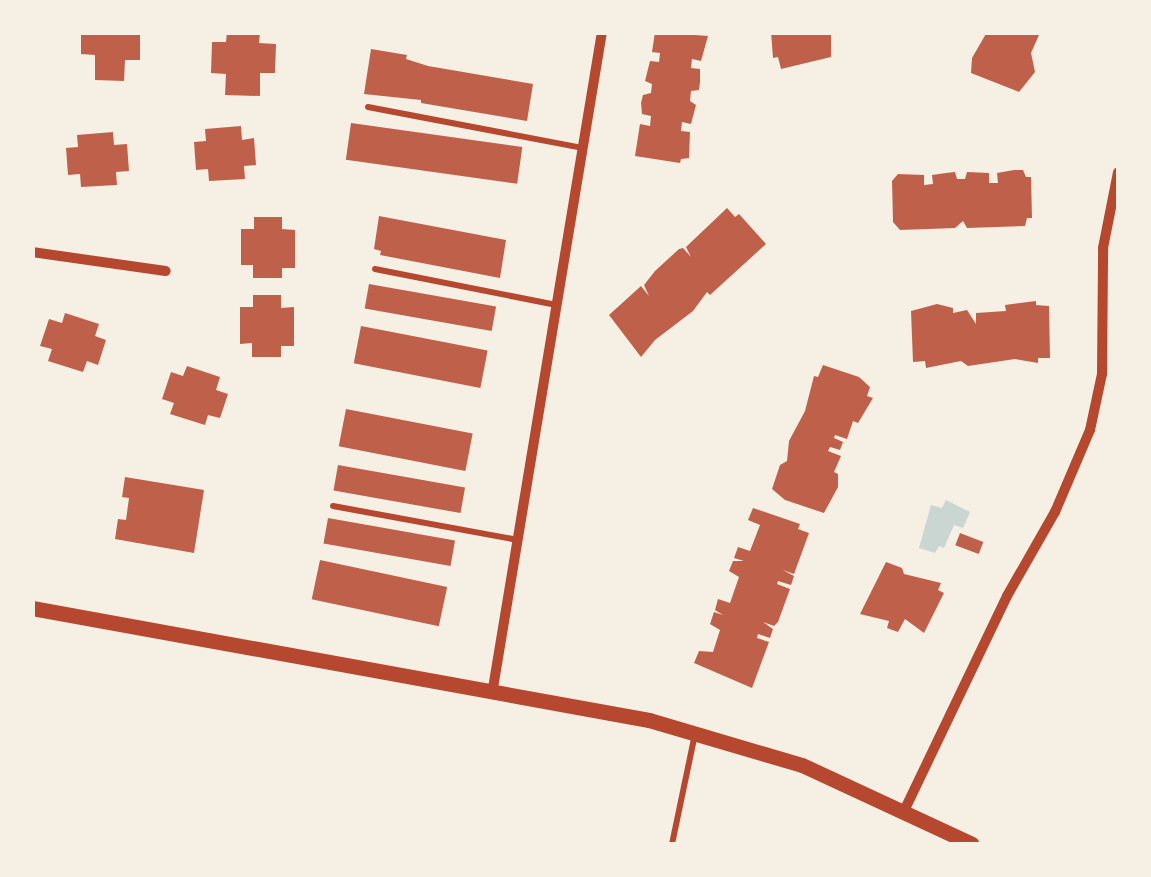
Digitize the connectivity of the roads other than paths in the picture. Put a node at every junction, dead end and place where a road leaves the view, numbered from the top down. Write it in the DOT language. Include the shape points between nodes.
graph roads {
  1 [pos="602,32"];
  2 [pos="368,107"];
  3 [pos="582,148"];
  4 [pos="1118,172"];
  5 [pos="32,252"];
  6 [pos="375,269"];
  7 [pos="166,270"];
  8 [pos="556,305"];
  9 [pos="332,506"];
  10 [pos="518,540"];
  11 [pos="32,608"];
  12 [pos="493,688"];
  13 [pos="696,732"];
  14 [pos="905,809"];
  15 [pos="672,844"];
  16 [pos="972,844"];
  1 -- 3 [label="street"];
  2 -- 3 [label="lane"];
  3 -- 8 [label="street"];
  4 -- 14 [label="street" via="1105,230 1102,374 1090,430"];
  5 -- 7 [label="street"];
  6 -- 8 [label="lane"];
  8 -- 10 [label="street"];
  9 -- 10 [label="lane"];
  10 -- 12 [label="street"];
  11 -- 12 [label="street"];
  12 -- 13 [label="street"];
  13 -- 14 [label="street" via="802,764"];
  13 -- 15 [label="lane"];
  14 -- 16 [label="street"];
}
